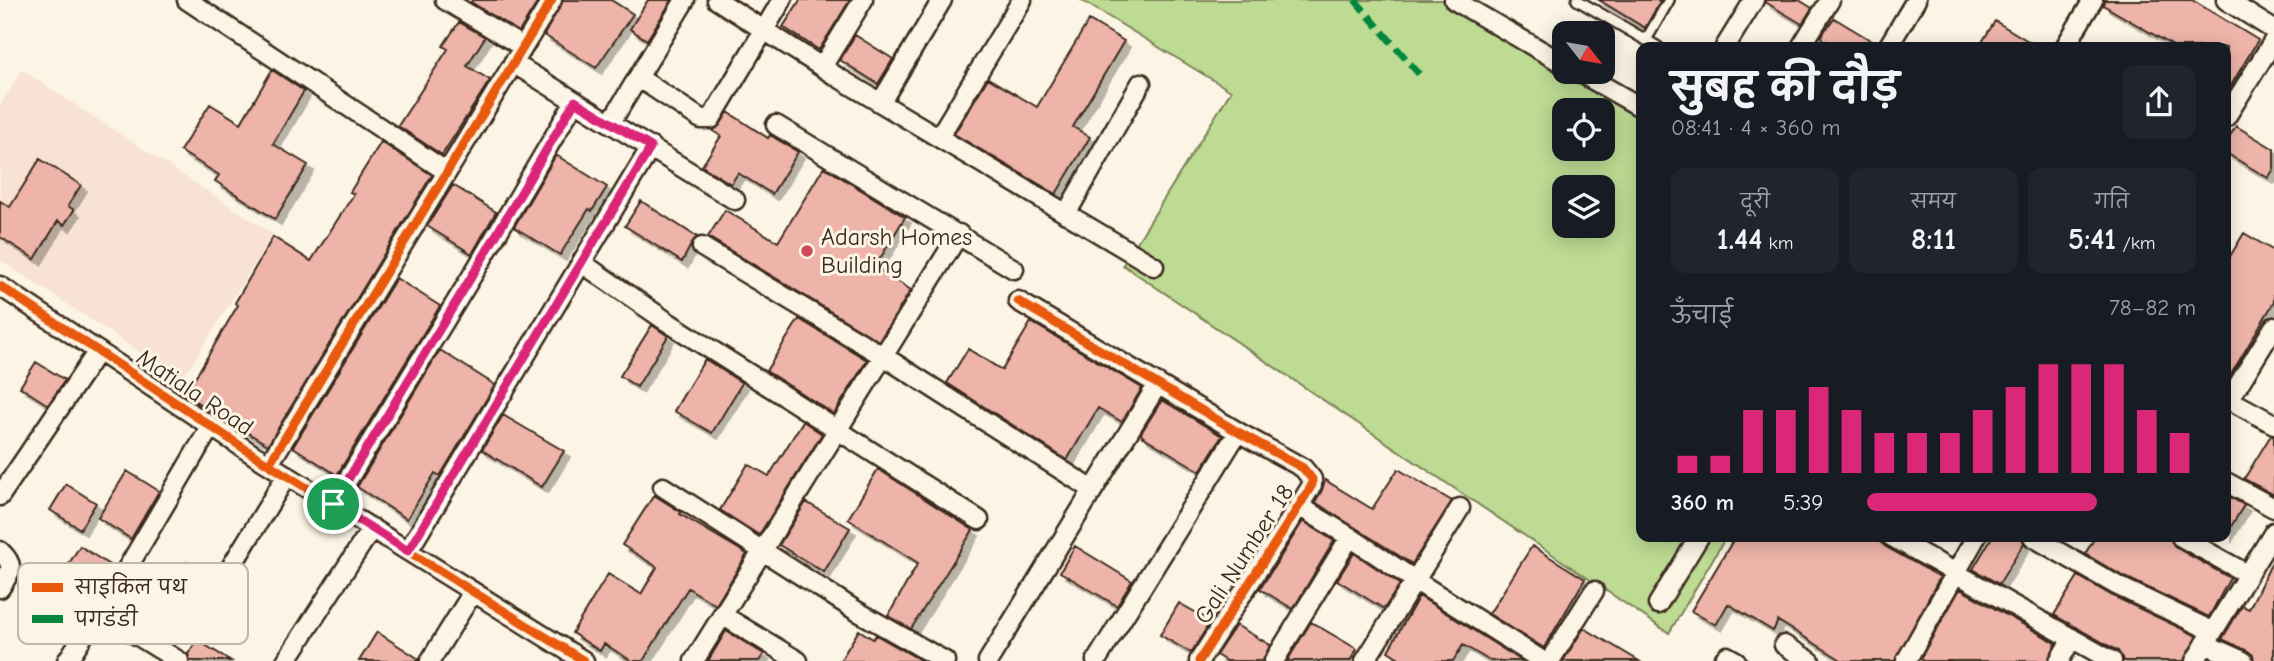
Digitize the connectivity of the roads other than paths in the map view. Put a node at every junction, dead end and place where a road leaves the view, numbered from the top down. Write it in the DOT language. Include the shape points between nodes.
graph roads {
  1 [pos="187,0"];
  2 [pos="445,0"];
  3 [pos="552,0"];
  4 [pos="685,0"];
  5 [pos="716,0"];
  6 [pos="782,0"];
  7 [pos="863,0"];
  8 [pos="942,0"];
  9 [pos="1021,0"];
  10 [pos="1454,0"];
  11 [pos="1577,0"];
  12 [pos="1669,0"];
  13 [pos="1754,0"];
  14 [pos="1830,0"];
  15 [pos="1916,0"];
  16 [pos="2093,0"];
  17 [pos="2226,0"];
  18 [pos="763,30"];
  19 [pos="2274,30"];
  20 [pos="1646,40"];
  21 [pos="2274,40"];
  22 [pos="1649,42"];
  23 [pos="1728,42"];
  24 [pos="1804,42"];
  25 [pos="1891,42"];
  26 [pos="2068,42"];
  27 [pos="523,47"];
  28 [pos="1552,57"];
  29 [pos="513,63"];
  30 [pos="822,67"];
  31 [pos="639,78"];
  32 [pos="1141,83"];
  33 [pos="1599,84"];
  34 [pos="575,101"];
  35 [pos="881,102"];
  36 [pos="1636,105"];
  37 [pos="2231,109"];
  38 [pos="611,122"];
  39 [pos="776,125"];
  40 [pos="939,137"];
  41 [pos="651,147"];
  42 [pos="447,172"];
  43 [pos="735,200"];
  44 [pos="1066,214"];
  45 [pos="959,234"];
  46 [pos="702,247"];
  47 [pos="582,263"];
  48 [pos="1154,266"];
  49 [pos="1014,269"];
  50 [pos="0,286"];
  51 [pos="1018,301"];
  52 [pos="2274,327"];
  53 [pos="98,351"];
  54 [pos="883,356"];
  55 [pos="1158,384"];
  56 [pos="2231,394"];
  57 [pos="2231,401"];
  58 [pos="2274,424"];
  59 [pos="211,426"];
  60 [pos="837,430"];
  61 [pos="1238,432"];
  62 [pos="269,464"];
  63 [pos="287,475"];
  64 [pos="2231,485"];
  65 [pos="663,487"];
  66 [pos="1093,490"];
  67 [pos="0,496"];
  68 [pos="333,504"];
  69 [pos="1298,506"];
  70 [pos="1460,508"];
  71 [pos="2274,508"];
  72 [pos="978,520"];
  73 [pos="372,528"];
  74 [pos="2274,532"];
  75 [pos="1350,537"];
  76 [pos="1696,542"];
  77 [pos="1901,542"];
  78 [pos="1973,542"];
  79 [pos="2042,542"];
  80 [pos="2190,542"];
  81 [pos="0,551"];
  82 [pos="408,551"];
  83 [pos="762,551"];
  84 [pos="130,563"];
  85 [pos="233,563"];
  86 [pos="1956,572"];
  87 [pos="2247,575"];
  88 [pos="1416,581"];
  89 [pos="0,588"];
  90 [pos="1594,591"];
  91 [pos="473,592"];
  92 [pos="1658,604"];
  93 [pos="723,615"];
  94 [pos="2209,637"];
  95 [pos="2072,638"];
  96 [pos="78,644"];
  97 [pos="152,644"];
  98 [pos="1784,645"];
  99 [pos="67,661"];
  100 [pos="180,661"];
  101 [pos="286,661"];
  102 [pos="430,661"];
  103 [pos="584,661"];
  104 [pos="694,661"];
  105 [pos="798,661"];
  106 [pos="945,661"];
  107 [pos="988,661"];
  108 [pos="1096,661"];
  109 [pos="1199,661"];
  110 [pos="1274,661"];
  111 [pos="1365,661"];
  112 [pos="1544,661"];
  113 [pos="1550,661"];
  114 [pos="1723,661"];
  115 [pos="1737,661"];
  116 [pos="1810,661"];
  117 [pos="1906,661"];
  118 [pos="2059,661"];
  119 [pos="2112,661"];
  120 [pos="2195,661"];
  121 [pos="2243,661"];
  1 -- 42 [label="street"];
  2 -- 27 [label="street"];
  3 -- 27 [label="street"];
  4 -- 31 [label="street"];
  5 -- 18 [label="street"];
  6 -- 18 [label="street"];
  7 -- 30 [label="street"];
  8 -- 35 [label="street"];
  9 -- 40 [label="street"];
  10 -- 28 [label="street"];
  11 -- 20 [label="lane"];
  12 -- 20 [label="lane"];
  13 -- 23 [label="street"];
  14 -- 24 [label="street"];
  15 -- 25 [label="street"];
  16 -- 26 [label="street"];
  17 -- 19 [label="street"];
  18 -- 30 [label="street"];
  18 -- 31 [label="street" via="711,119 701,119"];
  20 -- 22 [label="lane"];
  21 -- 37 [label="street"];
  27 -- 29 [label="street"];
  29 -- 34 [label="street"];
  29 -- 42 [label="street"];
  30 -- 35 [label="street"];
  31 -- 38 [label="street"];
  32 -- 44 [label="street"];
  33 -- 36 [label="street"];
  34 -- 38 [label="street"];
  34 -- 68 [label="street"];
  35 -- 40 [label="street"];
  38 -- 41 [label="street"];
  39 -- 45 [label="street"];
  40 -- 44 [label="street"];
  41 -- 43 [label="street"];
  41 -- 47 [label="street"];
  42 -- 62 [label="street"];
  44 -- 48 [label="street"];
  45 -- 49 [label="street"];
  45 -- 54 [label="street"];
  46 -- 54 [label="street"];
  47 -- 60 [label="street"];
  47 -- 82 [label="street"];
  50 -- 53 [label="street, Matiala Road"];
  51 -- 55 [label="street"];
  52 -- 56 [label="street"];
  53 -- 59 [label="street, Matiala Road"];
  53 -- 67 [label="street"];
  54 -- 60 [label="street"];
  54 -- 66 [label="street"];
  55 -- 61 [label="street"];
  55 -- 66 [label="street"];
  57 -- 58 [label="street"];
  59 -- 62 [label="street, Matiala Road"];
  59 -- 84 [label="street"];
  60 -- 72 [label="street"];
  60 -- 83 [label="street"];
  61 -- 69 [label="street, Gali Number 18" via="1303,468 1312,479"];
  61 -- 108 [label="street"];
  62 -- 63 [label="street, Matiala Road"];
  63 -- 68 [label="street, Matiala Road"];
  63 -- 85 [label="street"];
  64 -- 71 [label="street"];
  65 -- 83 [label="street"];
  66 -- 107 [label="street"];
  68 -- 73 [label="street, Matiala Road"];
  69 -- 75 [label="street"];
  69 -- 109 [label="street, Gali Number 18"];
  70 -- 88 [label="street"];
  73 -- 82 [label="street, Matiala Road"];
  73 -- 101 [label="street"];
  74 -- 87 [label="street"];
  75 -- 88 [label="street"];
  75 -- 110 [label="street"];
  76 -- 92 [label="street"];
  77 -- 86 [label="street"];
  78 -- 86 [label="street"];
  79 -- 94 [label="street"];
  80 -- 87 [label="street"];
  81 -- 89 [label="street" via="11,569"];
  82 -- 91 [label="street, Matiala Road"];
  83 -- 93 [label="street"];
  83 -- 106 [label="street"];
  86 -- 95 [label="street"];
  86 -- 117 [label="street"];
  87 -- 94 [label="street"];
  88 -- 111 [label="street"];
  88 -- 112 [label="street"];
  90 -- 113 [label="street"];
  91 -- 102 [label="street"];
  91 -- 103 [label="street, Matiala Road"];
  93 -- 104 [label="street"];
  93 -- 105 [label="street"];
  94 -- 120 [label="street"];
  94 -- 121 [label="street"];
  95 -- 118 [label="street"];
  95 -- 119 [label="street"];
  96 -- 99 [label="street"];
  97 -- 100 [label="street"];
  98 -- 116 [label="street"];
  114 -- 115 [label="street" via="1727,656"];
}
